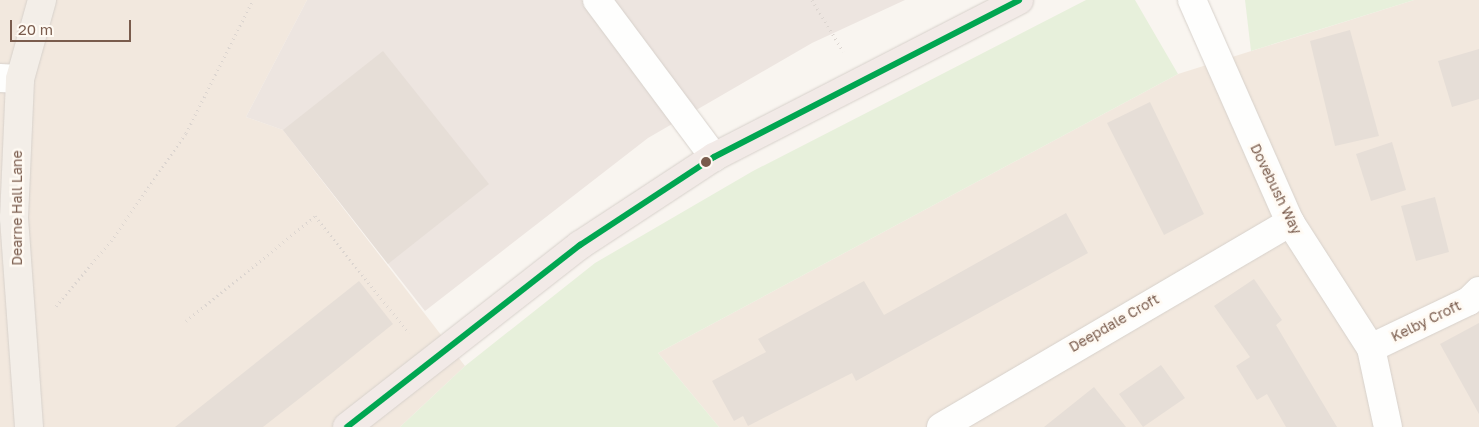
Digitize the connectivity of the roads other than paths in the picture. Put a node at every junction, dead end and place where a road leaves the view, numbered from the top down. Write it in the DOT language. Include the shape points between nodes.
graph roads {
  1 [pos="42,0"];
  2 [pos="597,0"];
  3 [pos="1019,0"];
  4 [pos="1192,0"];
  5 [pos="10,79"];
  6 [pos="714,158"];
  7 [pos="1290,222"];
  8 [pos="1479,291"];
  9 [pos="1371,348"];
  10 [pos="33,424"];
  11 [pos="347,427"];
  12 [pos="941,427"];
  13 [pos="1388,427"];
  1 -- 5 [label="main road, Dearne Hall Lane"];
  2 -- 6 [label="street"];
  3 -- 6 [label="highway"];
  4 -- 7 [label="street, Dovebush Way"];
  5 -- 10 [label="main road, Dearne Hall Lane" via="20,348"];
  6 -- 11 [label="highway" via="580,245"];
  7 -- 9 [label="street, Dovebush Way"];
  7 -- 12 [label="street, Deepdale Croft"];
  8 -- 9 [label="street, Kelby Croft" via="1469,301"];
  9 -- 13 [label="street, Dovebush Way"];
}
